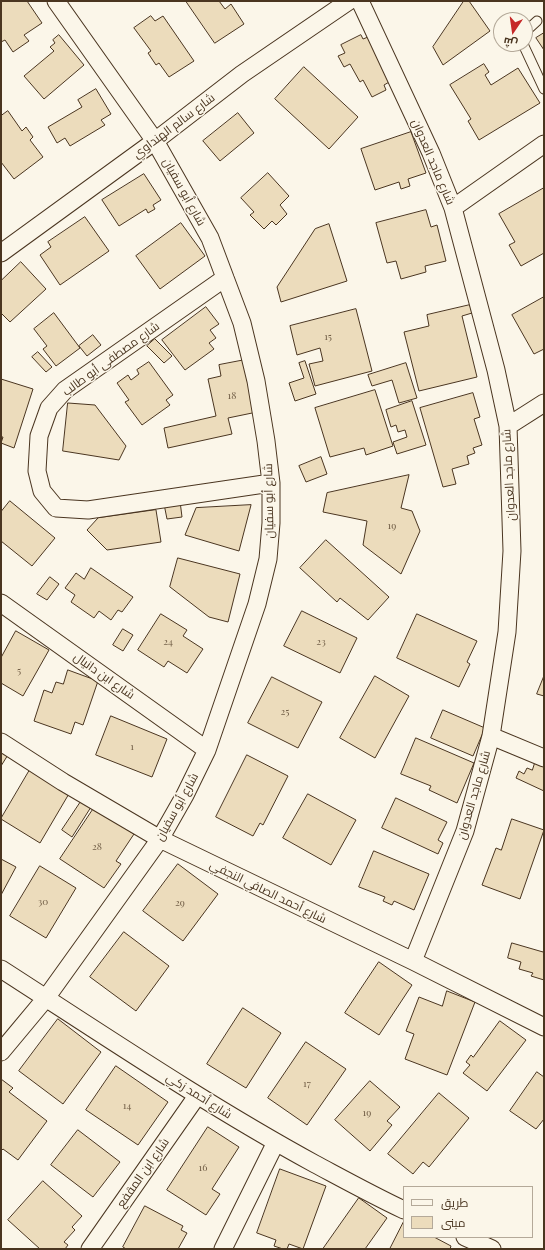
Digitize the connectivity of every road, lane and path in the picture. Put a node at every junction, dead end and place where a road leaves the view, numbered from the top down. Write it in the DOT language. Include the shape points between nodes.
graph roads {
  1 [pos="56,1"];
  2 [pos="349,1"];
  3 [pos="360,1"];
  4 [pos="537,21"];
  5 [pos="533,25"];
  6 [pos="527,52"];
  7 [pos="544,89"];
  8 [pos="156,141"];
  9 [pos="544,144"];
  10 [pos="453,208"];
  11 [pos="1,254"];
  12 [pos="225,278"];
  13 [pos="544,403"];
  14 [pos="508,426"];
  15 [pos="271,483"];
  16 [pos="1,603"];
  17 [pos="491,736"];
  18 [pos="1,742"];
  19 [pos="207,750"];
  20 [pos="544,758"];
  21 [pos="160,839"];
  22 [pos="413,961"];
  23 [pos="1,969"];
  24 [pos="46,998"];
  25 [pos="544,1027"];
  26 [pos="1,1052"];
  27 [pos="197,1096"];
  28 [pos="276,1142"];
  29 [pos="403,1210"];
  30 [pos="467,1238"];
  31 [pos="90,1249"];
  32 [pos="223,1249"];
  33 [pos="492,1249"];
  1 -- 8 [label="street, شارع أبو سفيان"];
  2 -- 8 [label="street, شارع سالم الهنداوي" via="242,74"];
  3 -- 10 [label="street, شارع ماجد العدوان" via="431,153"];
  4 -- 5 [label="lane"];
  6 -- 7 [label="lane"];
  8 -- 11 [label="street, شارع سالم الهنداوي"];
  8 -- 12 [label="street, شارع أبو سفيان" via="210,238"];
  9 -- 10 [label="street"];
  10 -- 14 [label="street, شارع ماجد العدوان"];
  12 -- 15 [label="street, شارع أبو سفيان" via="242,323 256,381"];
  12 -- 15 [label="street, شارع مصطفى أبو طالب" via="65,390 49,408 39,436 37,471 42,491 56,508 88,510"];
  13 -- 14 [label="street"];
  14 -- 17 [label="street, شارع ماجد العدوان" via="512,551 507,632"];
  15 -- 19 [label="street, شارع أبو سفيان" via="268,559 238,663"];
  16 -- 19 [label="street, شارع ابن دانيال"];
  17 -- 20 [label="street"];
  17 -- 22 [label="street, شارع ماجد العدوان" via="465,831"];
  18 -- 21 [label="street, شارع أحمد الصافي النجفي"];
  19 -- 21 [label="street, شارع أبو سفيان"];
  21 -- 22 [label="street, شارع أحمد الصافي النجفي"];
  21 -- 24 [label="street, شارع أبو سفيان"];
  22 -- 25 [label="street, شارع أحمد الصافي النجفي"];
  23 -- 24 [label="street, شارع أحمد زكي"];
  24 -- 26 [label="street, شارع أبو سفيان"];
  24 -- 27 [label="street, شارع أحمد زكي"];
  27 -- 28 [label="street, شارع أحمد زكي"];
  27 -- 31 [label="street, شارع ابن المقفع"];
  28 -- 29 [label="street, شارع أحمد زكي"];
  28 -- 32 [label="street"];
  30 -- 33 [label="street"];
}
